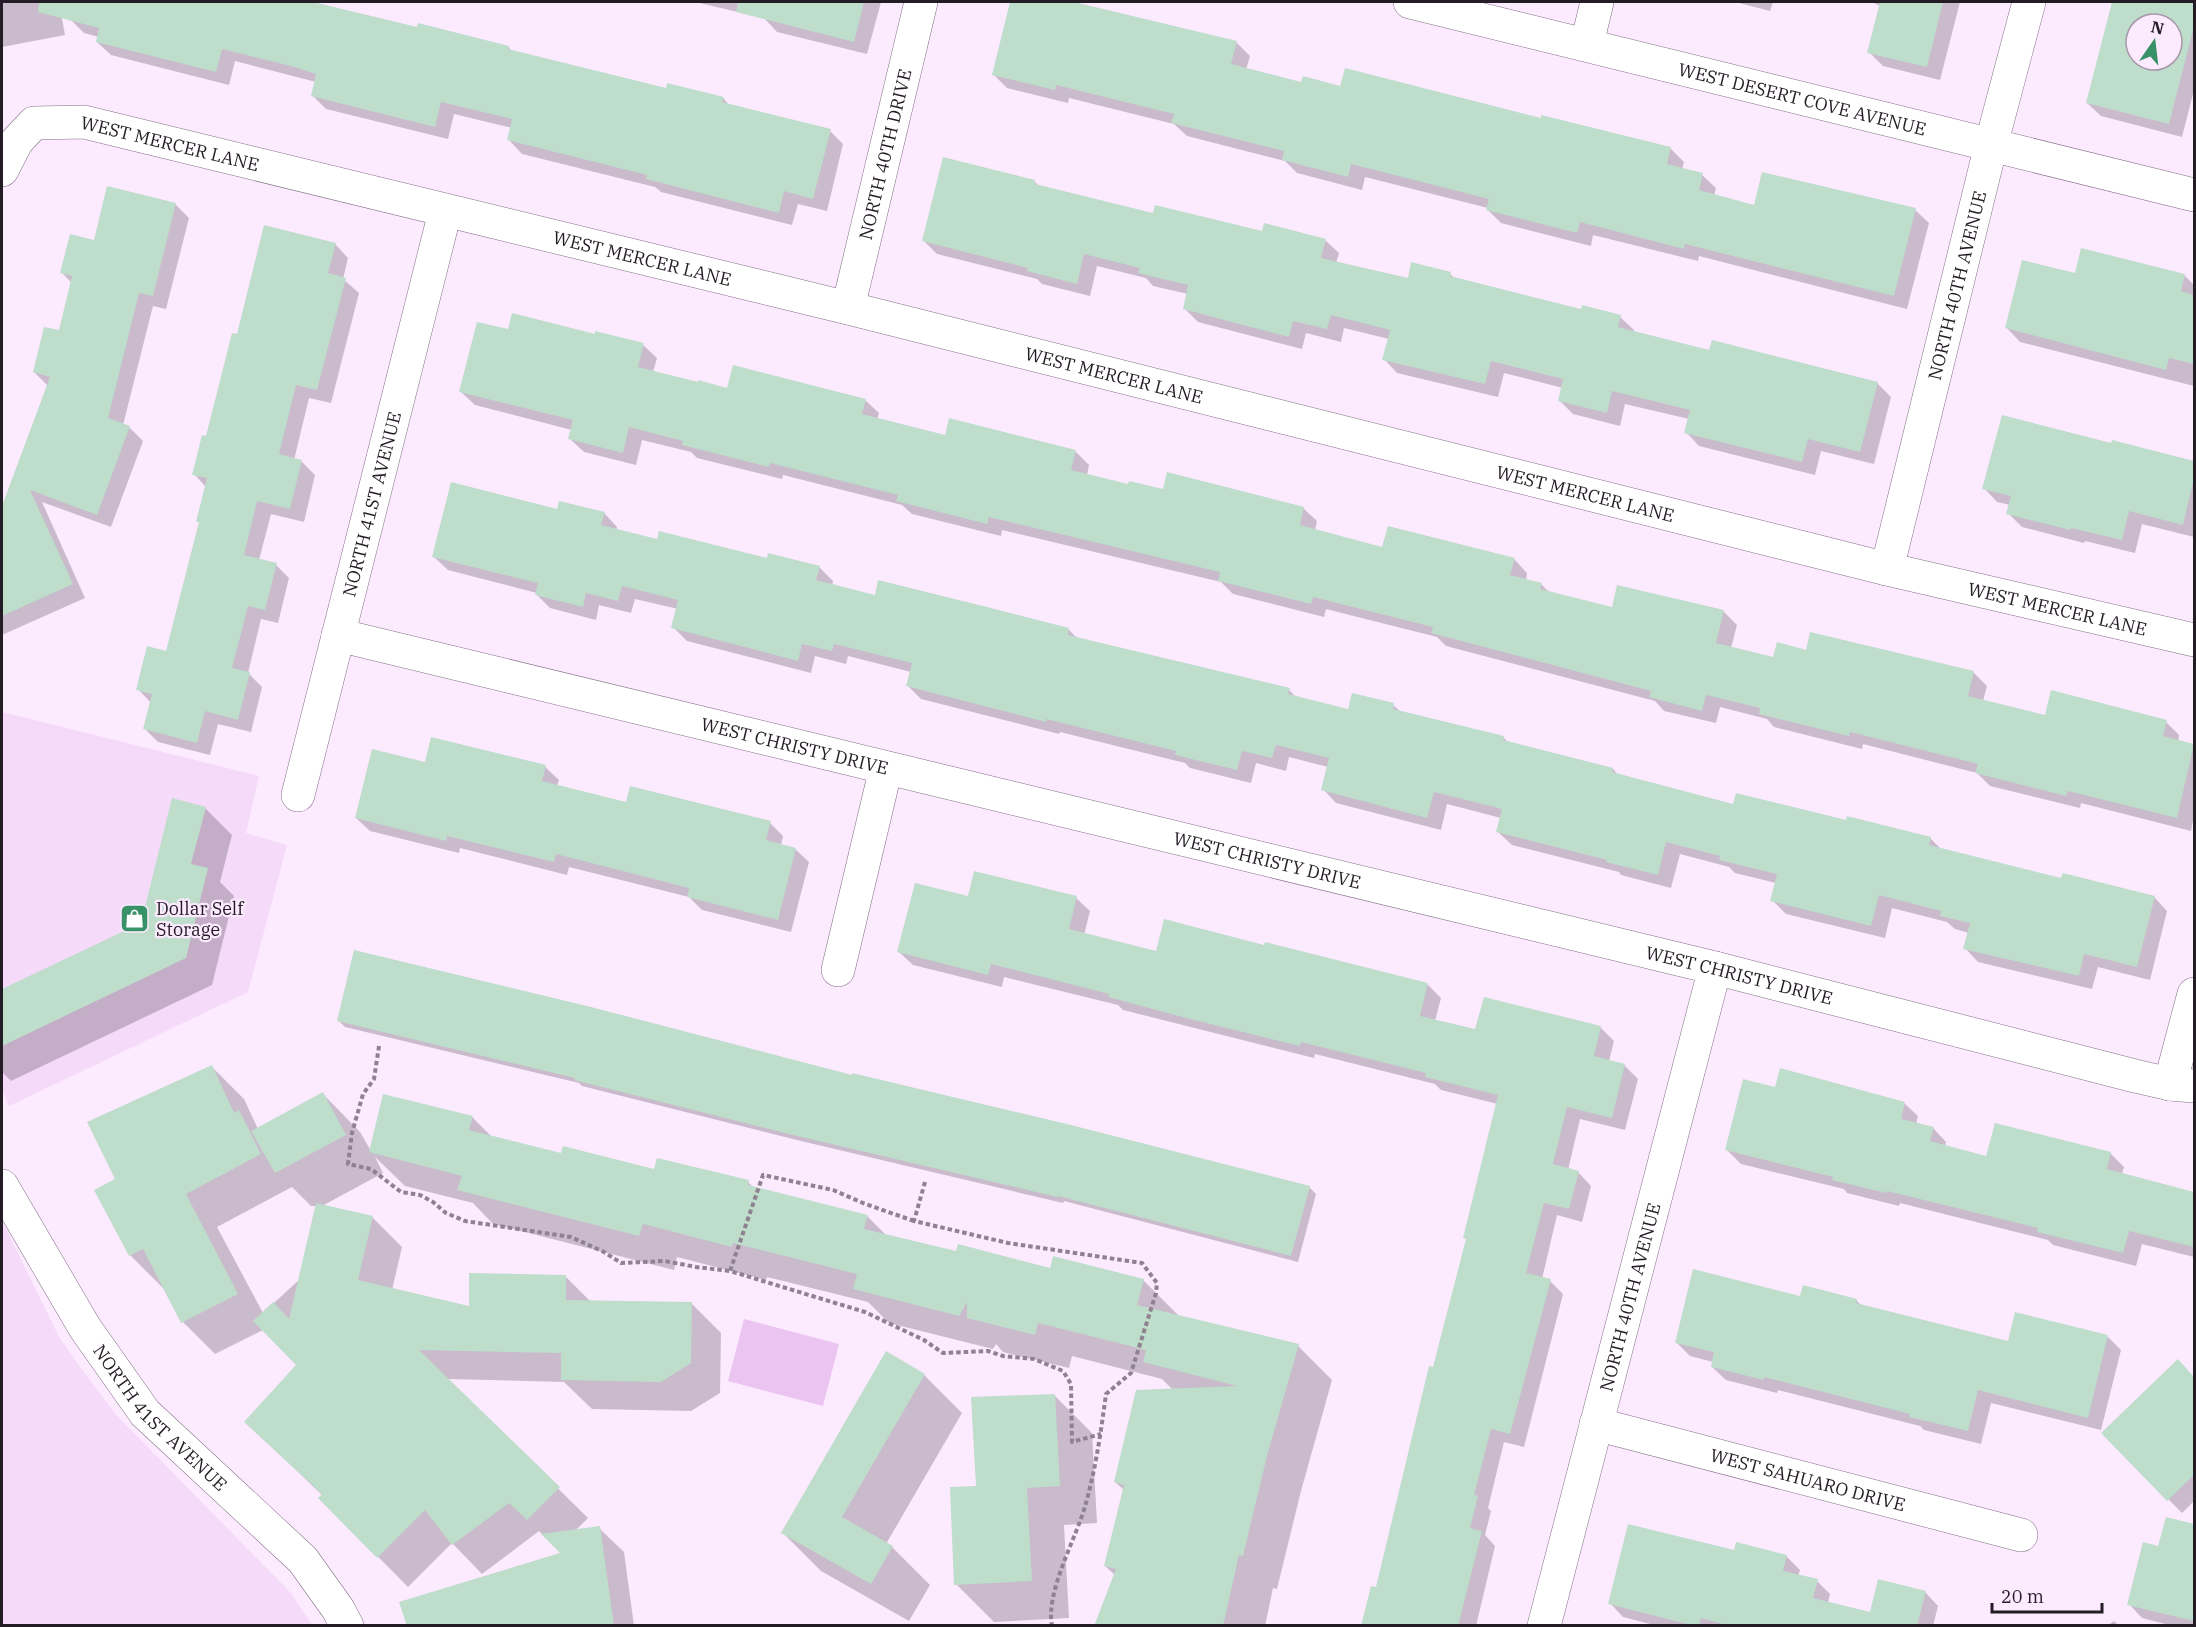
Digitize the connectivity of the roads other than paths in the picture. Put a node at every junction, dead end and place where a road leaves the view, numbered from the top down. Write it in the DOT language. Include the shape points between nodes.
graph roads {
  1 [pos="921,2"];
  2 [pos="1410,2"];
  3 [pos="1597,2"];
  4 [pos="2029,2"];
  5 [pos="1587,44"];
  6 [pos="1991,145"];
  7 [pos="2,170"];
  8 [pos="2194,195"];
  9 [pos="445,212"];
  10 [pos="848,308"];
  11 [pos="1887,569"];
  12 [pos="338,635"];
  13 [pos="2194,640"];
  14 [pos="886,768"];
  15 [pos="298,795"];
  16 [pos="1715,968"];
  17 [pos="838,970"];
  18 [pos="2194,994"];
  19 [pos="2182,1085"];
  20 [pos="2,1186"];
  21 [pos="1596,1424"];
  22 [pos="2021,1534"];
  23 [pos="348,1626"];
  24 [pos="1544,1626"];
  1 -- 10 [label="street, NORTH 40TH DRIVE"];
  2 -- 5 [label="street, WEST DESERT COVE AVENUE"];
  3 -- 5 [label="street"];
  4 -- 6 [label="street, NORTH 40TH AVENUE"];
  5 -- 6 [label="street, WEST DESERT COVE AVENUE"];
  6 -- 8 [label="street, WEST DESERT COVE AVENUE"];
  6 -- 11 [label="street, NORTH 40TH AVENUE"];
  7 -- 9 [label="street, WEST MERCER LANE" via="17,141 34,123 84,122"];
  9 -- 10 [label="street, WEST MERCER LANE"];
  9 -- 12 [label="street, NORTH 41ST AVENUE"];
  10 -- 11 [label="street, WEST MERCER LANE"];
  11 -- 13 [label="street, WEST MERCER LANE"];
  12 -- 14 [label="street, WEST CHRISTY DRIVE"];
  12 -- 15 [label="street, NORTH 41ST AVENUE"];
  14 -- 16 [label="street, WEST CHRISTY DRIVE"];
  14 -- 17 [label="street"];
  16 -- 19 [label="street, WEST CHRISTY DRIVE"];
  16 -- 21 [label="street, NORTH 40TH AVENUE"];
  18 -- 19 [label="street"];
  20 -- 23 [label="street, NORTH 41ST AVENUE" via="85,1328 145,1413 303,1560"];
  21 -- 22 [label="street, WEST SAHUARO DRIVE"];
  21 -- 24 [label="street, NORTH 40TH AVENUE"];
}
